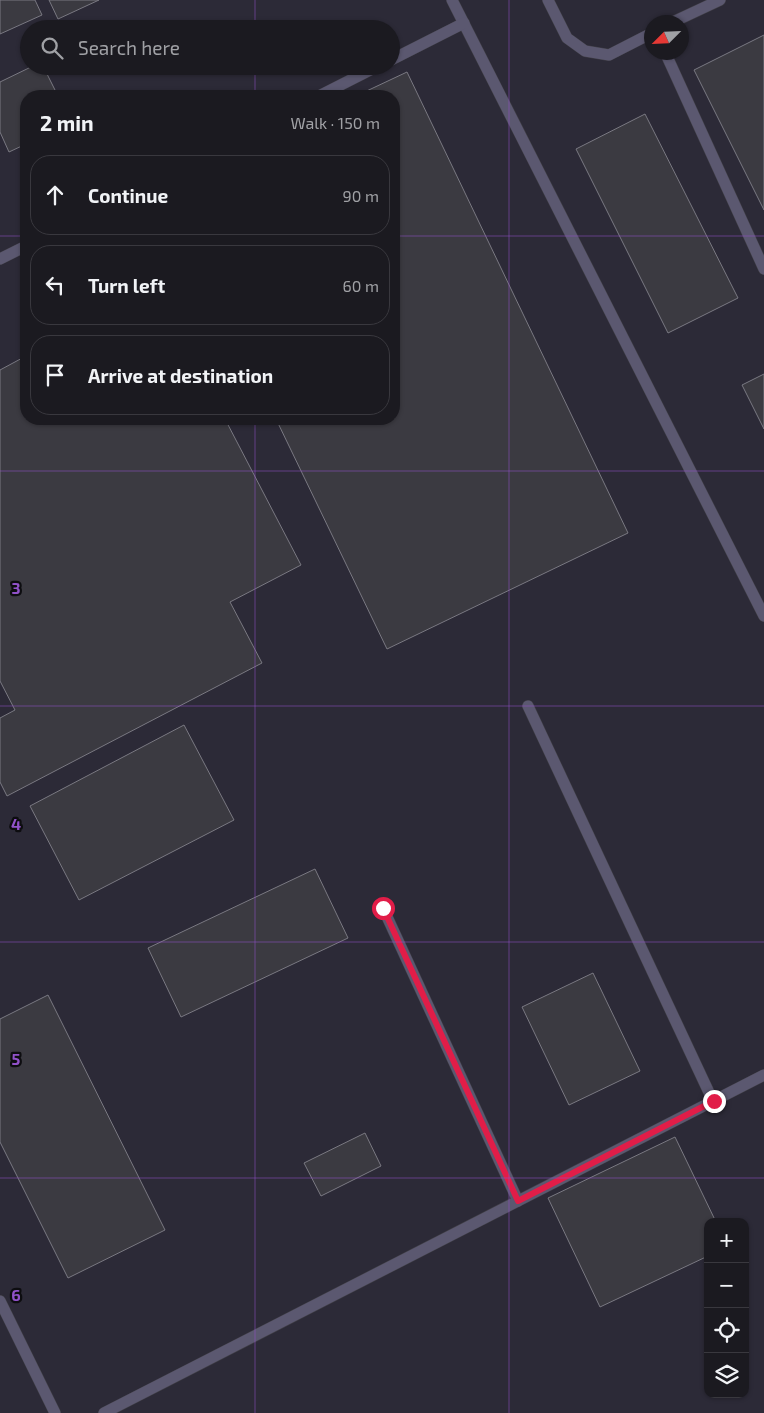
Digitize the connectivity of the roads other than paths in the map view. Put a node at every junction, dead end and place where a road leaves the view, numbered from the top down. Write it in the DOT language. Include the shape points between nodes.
graph roads {
  1 [pos="452,0"];
  2 [pos="548,0"];
  3 [pos="720,0"];
  4 [pos="688,15"];
  5 [pos="464,23"];
  6 [pos="644,37"];
  7 [pos="400,55"];
  8 [pos="669,60"];
  9 [pos="361,75"];
  10 [pos="332,90"];
  11 [pos="20,249"];
  12 [pos="0,259"];
  13 [pos="764,269"];
  14 [pos="764,616"];
  15 [pos="528,706"];
  16 [pos="383,908"];
  17 [pos="764,1075"];
  18 [pos="714,1101"];
  19 [pos="518,1201"];
  20 [pos="0,1301"];
  21 [pos="55,1413"];
  22 [pos="104,1413"];
  1 -- 5 [label="lane"];
  2 -- 6 [label="lane" via="567,38 585,52 609,55"];
  3 -- 4 [label="lane"];
  5 -- 7 [label="lane"];
  5 -- 14 [label="lane"];
  8 -- 13 [label="lane"];
  9 -- 10 [label="lane"];
  11 -- 12 [label="lane"];
  15 -- 18 [label="lane"];
  16 -- 19 [label="lane"];
  17 -- 18 [label="lane"];
  18 -- 19 [label="lane"];
  19 -- 22 [label="lane"];
  20 -- 21 [label="lane"];
}
